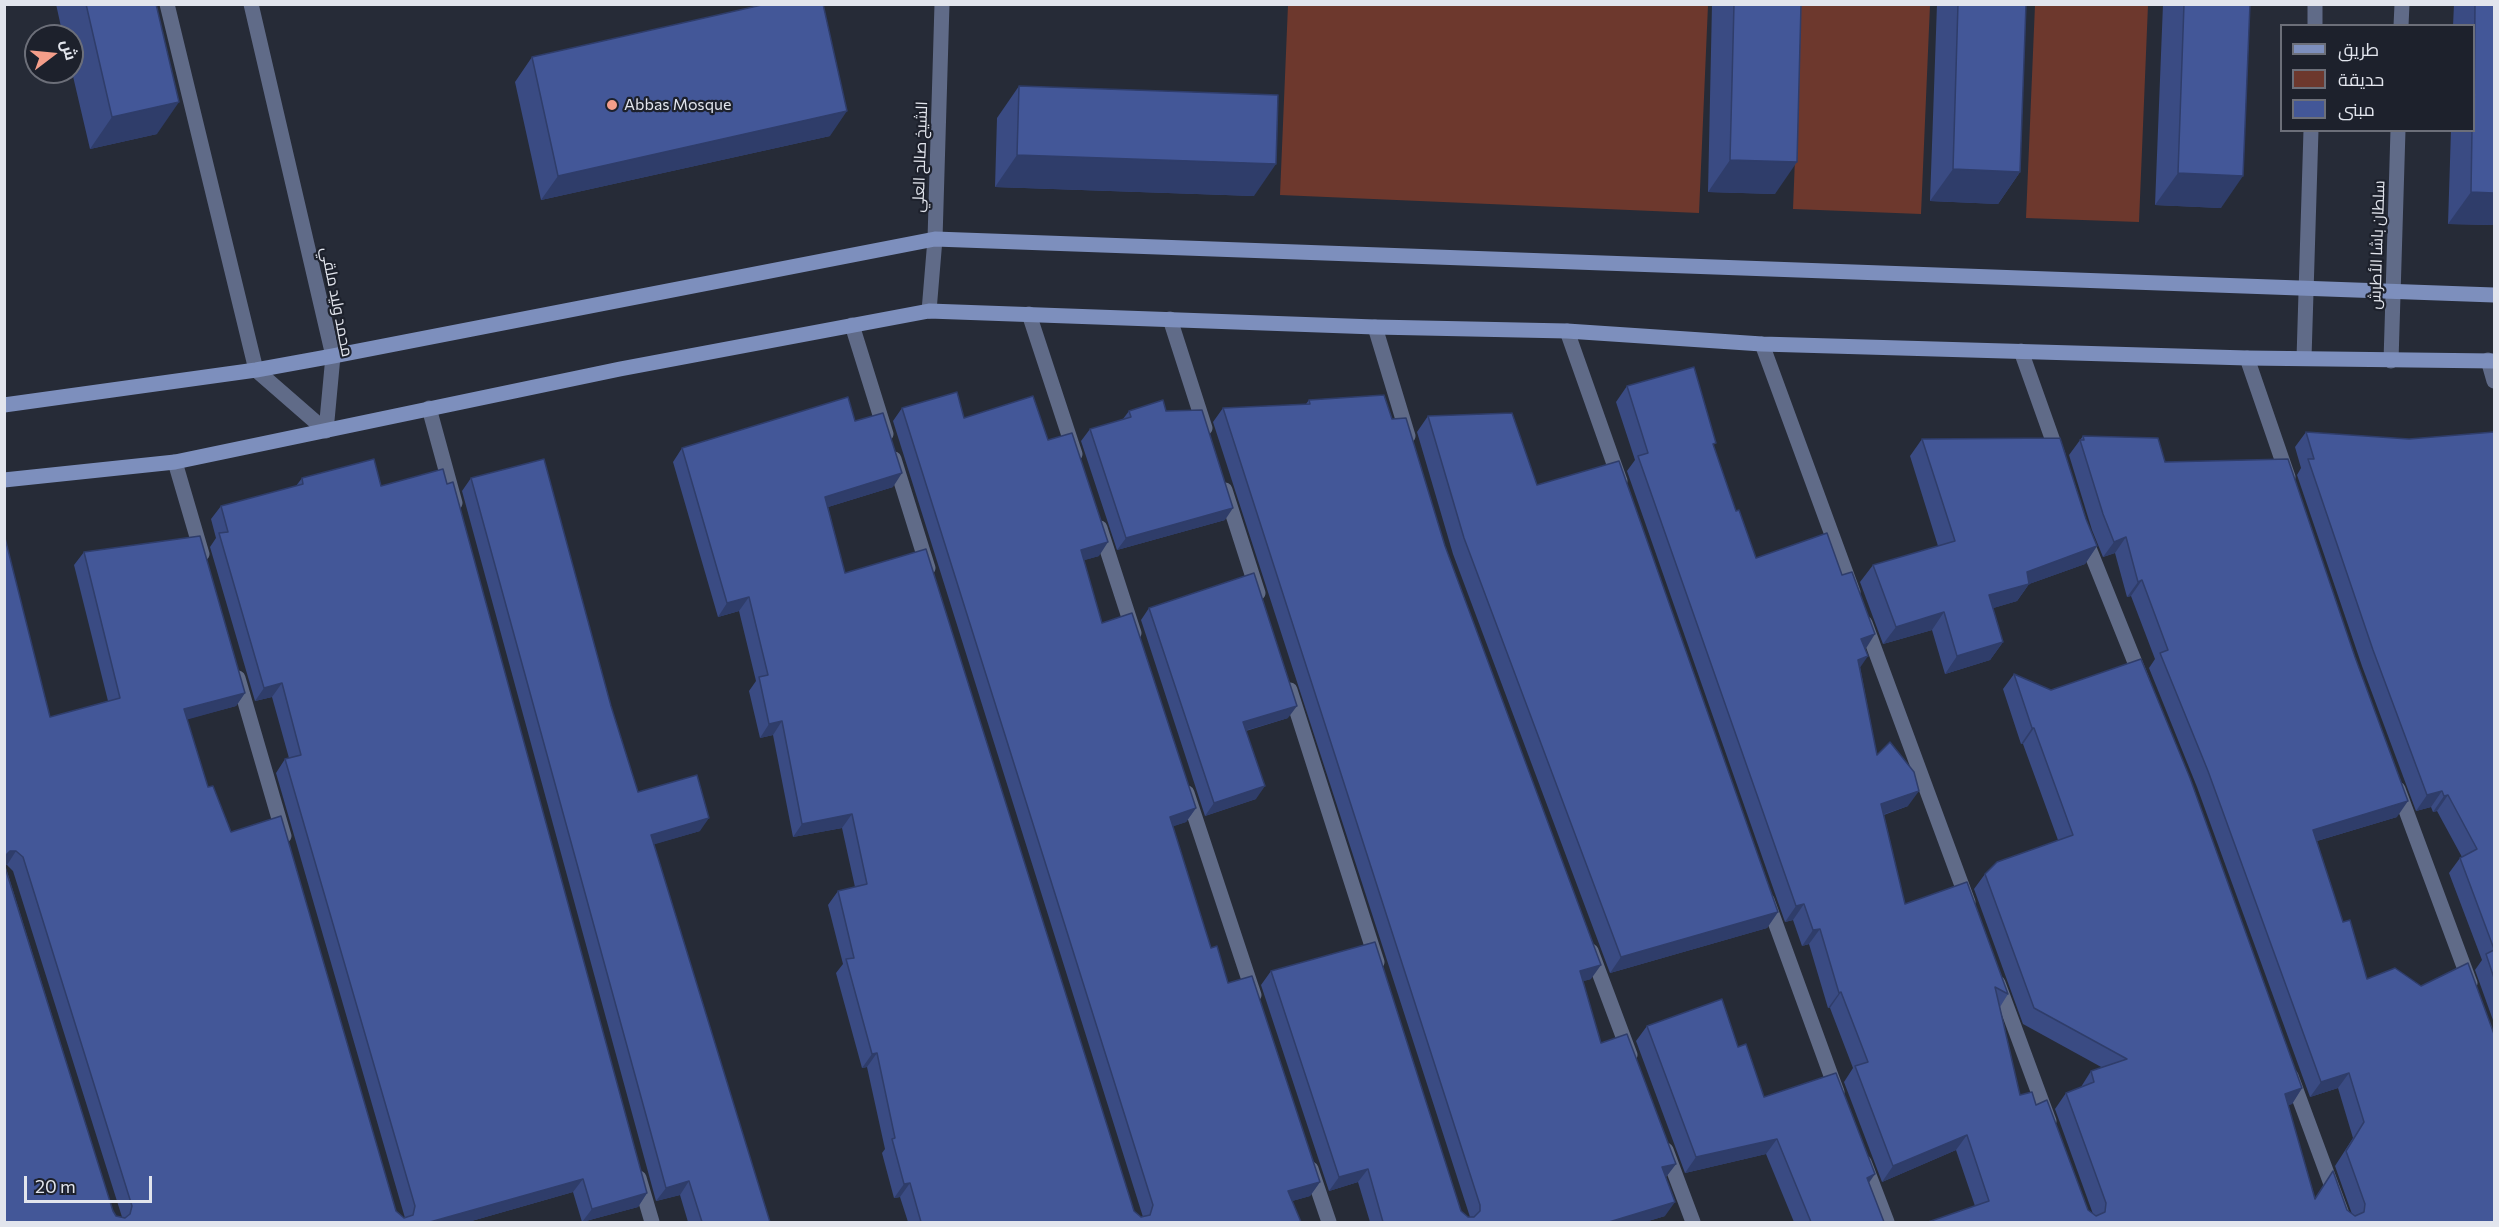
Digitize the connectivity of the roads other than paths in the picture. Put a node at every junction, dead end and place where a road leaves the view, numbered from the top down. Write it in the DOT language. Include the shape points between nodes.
graph roads {
  1 [pos="167,4"];
  2 [pos="251,4"];
  3 [pos="942,4"];
  4 [pos="2315,4"];
  5 [pos="2402,4"];
  6 [pos="2314,24"];
  7 [pos="2401,24"];
  8 [pos="2311,132"];
  9 [pos="2398,132"];
  10 [pos="935,239"];
  11 [pos="2306,288"];
  12 [pos="2393,291"];
  13 [pos="2494,295"];
  14 [pos="929,310"];
  15 [pos="1029,314"];
  16 [pos="1170,319"];
  17 [pos="852,325"];
  18 [pos="1375,327"];
  19 [pos="1567,331"];
  20 [pos="1762,344"];
  21 [pos="2021,351"];
  22 [pos="333,356"];
  23 [pos="2247,358"];
  24 [pos="2304,358"];
  25 [pos="2391,361"];
  26 [pos="2491,361"];
  27 [pos="256,370"];
  28 [pos="2494,381"];
  29 [pos="4,405"];
  30 [pos="429,408"];
  31 [pos="326,431"];
  32 [pos="1210,443"];
  33 [pos="1411,448"];
  34 [pos="175,462"];
  35 [pos="2061,466"];
  36 [pos="1082,473"];
  37 [pos="1221,477"];
  38 [pos="4,480"];
  39 [pos="2293,491"];
  40 [pos="1627,500"];
  41 [pos="1097,518"];
  42 [pos="2079,522"];
  43 [pos="460,523"];
  44 [pos="205,564"];
  45 [pos="934,586"];
  46 [pos="1265,613"];
  47 [pos="1138,643"];
  48 [pos="234,666"];
  49 [pos="1287,680"];
  50 [pos="2148,695"];
  51 [pos="2391,770"];
  52 [pos="1183,780"];
  53 [pos="287,848"];
  54 [pos="1762,884"];
  55 [pos="1971,911"];
  56 [pos="1585,934"];
  57 [pos="1992,967"];
  58 [pos="1381,974"];
  59 [pos="2474,994"];
  60 [pos="1258,1007"];
  61 [pos="2287,1066"];
  62 [pos="1635,1067"];
  63 [pos="1842,1105"];
  64 [pos="1660,1134"];
  65 [pos="2053,1134"];
  66 [pos="1858,1148"];
  67 [pos="1306,1154"];
  68 [pos="636,1165"];
  69 [pos="652,1222"];
  70 [pos="1329,1222"];
  71 [pos="1693,1222"];
  72 [pos="1887,1222"];
  73 [pos="2345,1222"];
  1 -- 27 [label="street"];
  2 -- 22 [label="street, محمد وليد ملقي"];
  3 -- 10 [label="street, الشيخ صالح العلي"];
  4 -- 6 [label="street"];
  5 -- 7 [label="street"];
  8 -- 11 [label="street"];
  9 -- 12 [label="street, سلطان باشا الأطرش"];
  10 -- 11 [label="main road"];
  10 -- 14 [label="street, الشيخ صالح العلي"];
  10 -- 22 [label="main road"];
  11 -- 12 [label="main road"];
  11 -- 24 [label="street"];
  12 -- 13 [label="main road"];
  12 -- 25 [label="street, سلطان باشا الأطرش"];
  14 -- 15 [label="main road"];
  14 -- 17 [label="main road"];
  15 -- 16 [label="main road"];
  15 -- 36 [label="street"];
  16 -- 18 [label="main road"];
  16 -- 32 [label="street"];
  17 -- 30 [label="main road"];
  17 -- 45 [label="street"];
  18 -- 19 [label="main road"];
  18 -- 33 [label="street"];
  19 -- 20 [label="main road"];
  19 -- 40 [label="street"];
  20 -- 21 [label="main road"];
  20 -- 55 [label="street"];
  21 -- 23 [label="main road"];
  21 -- 35 [label="street"];
  22 -- 27 [label="main road"];
  22 -- 31 [label="street, محمد وليد ملقي"];
  23 -- 24 [label="main road"];
  23 -- 39 [label="street"];
  24 -- 25 [label="main road"];
  25 -- 26 [label="main road"];
  26 -- 28 [label="street"];
  27 -- 29 [label="main road"];
  27 -- 31 [label="street"];
  30 -- 31 [label="main road"];
  30 -- 43 [label="street"];
  31 -- 34 [label="main road"];
  34 -- 38 [label="main road"];
  34 -- 44 [label="street"];
  37 -- 46 [label="street"];
  41 -- 47 [label="street"];
  42 -- 50 [label="street"];
  48 -- 53 [label="street"];
  49 -- 58 [label="street"];
  51 -- 59 [label="street"];
  52 -- 60 [label="street"];
  54 -- 63 [label="street"];
  56 -- 62 [label="street"];
  57 -- 65 [label="street"];
  61 -- 73 [label="street"];
  64 -- 71 [label="street"];
  66 -- 72 [label="street"];
  67 -- 70 [label="street"];
  68 -- 69 [label="street"];
}
